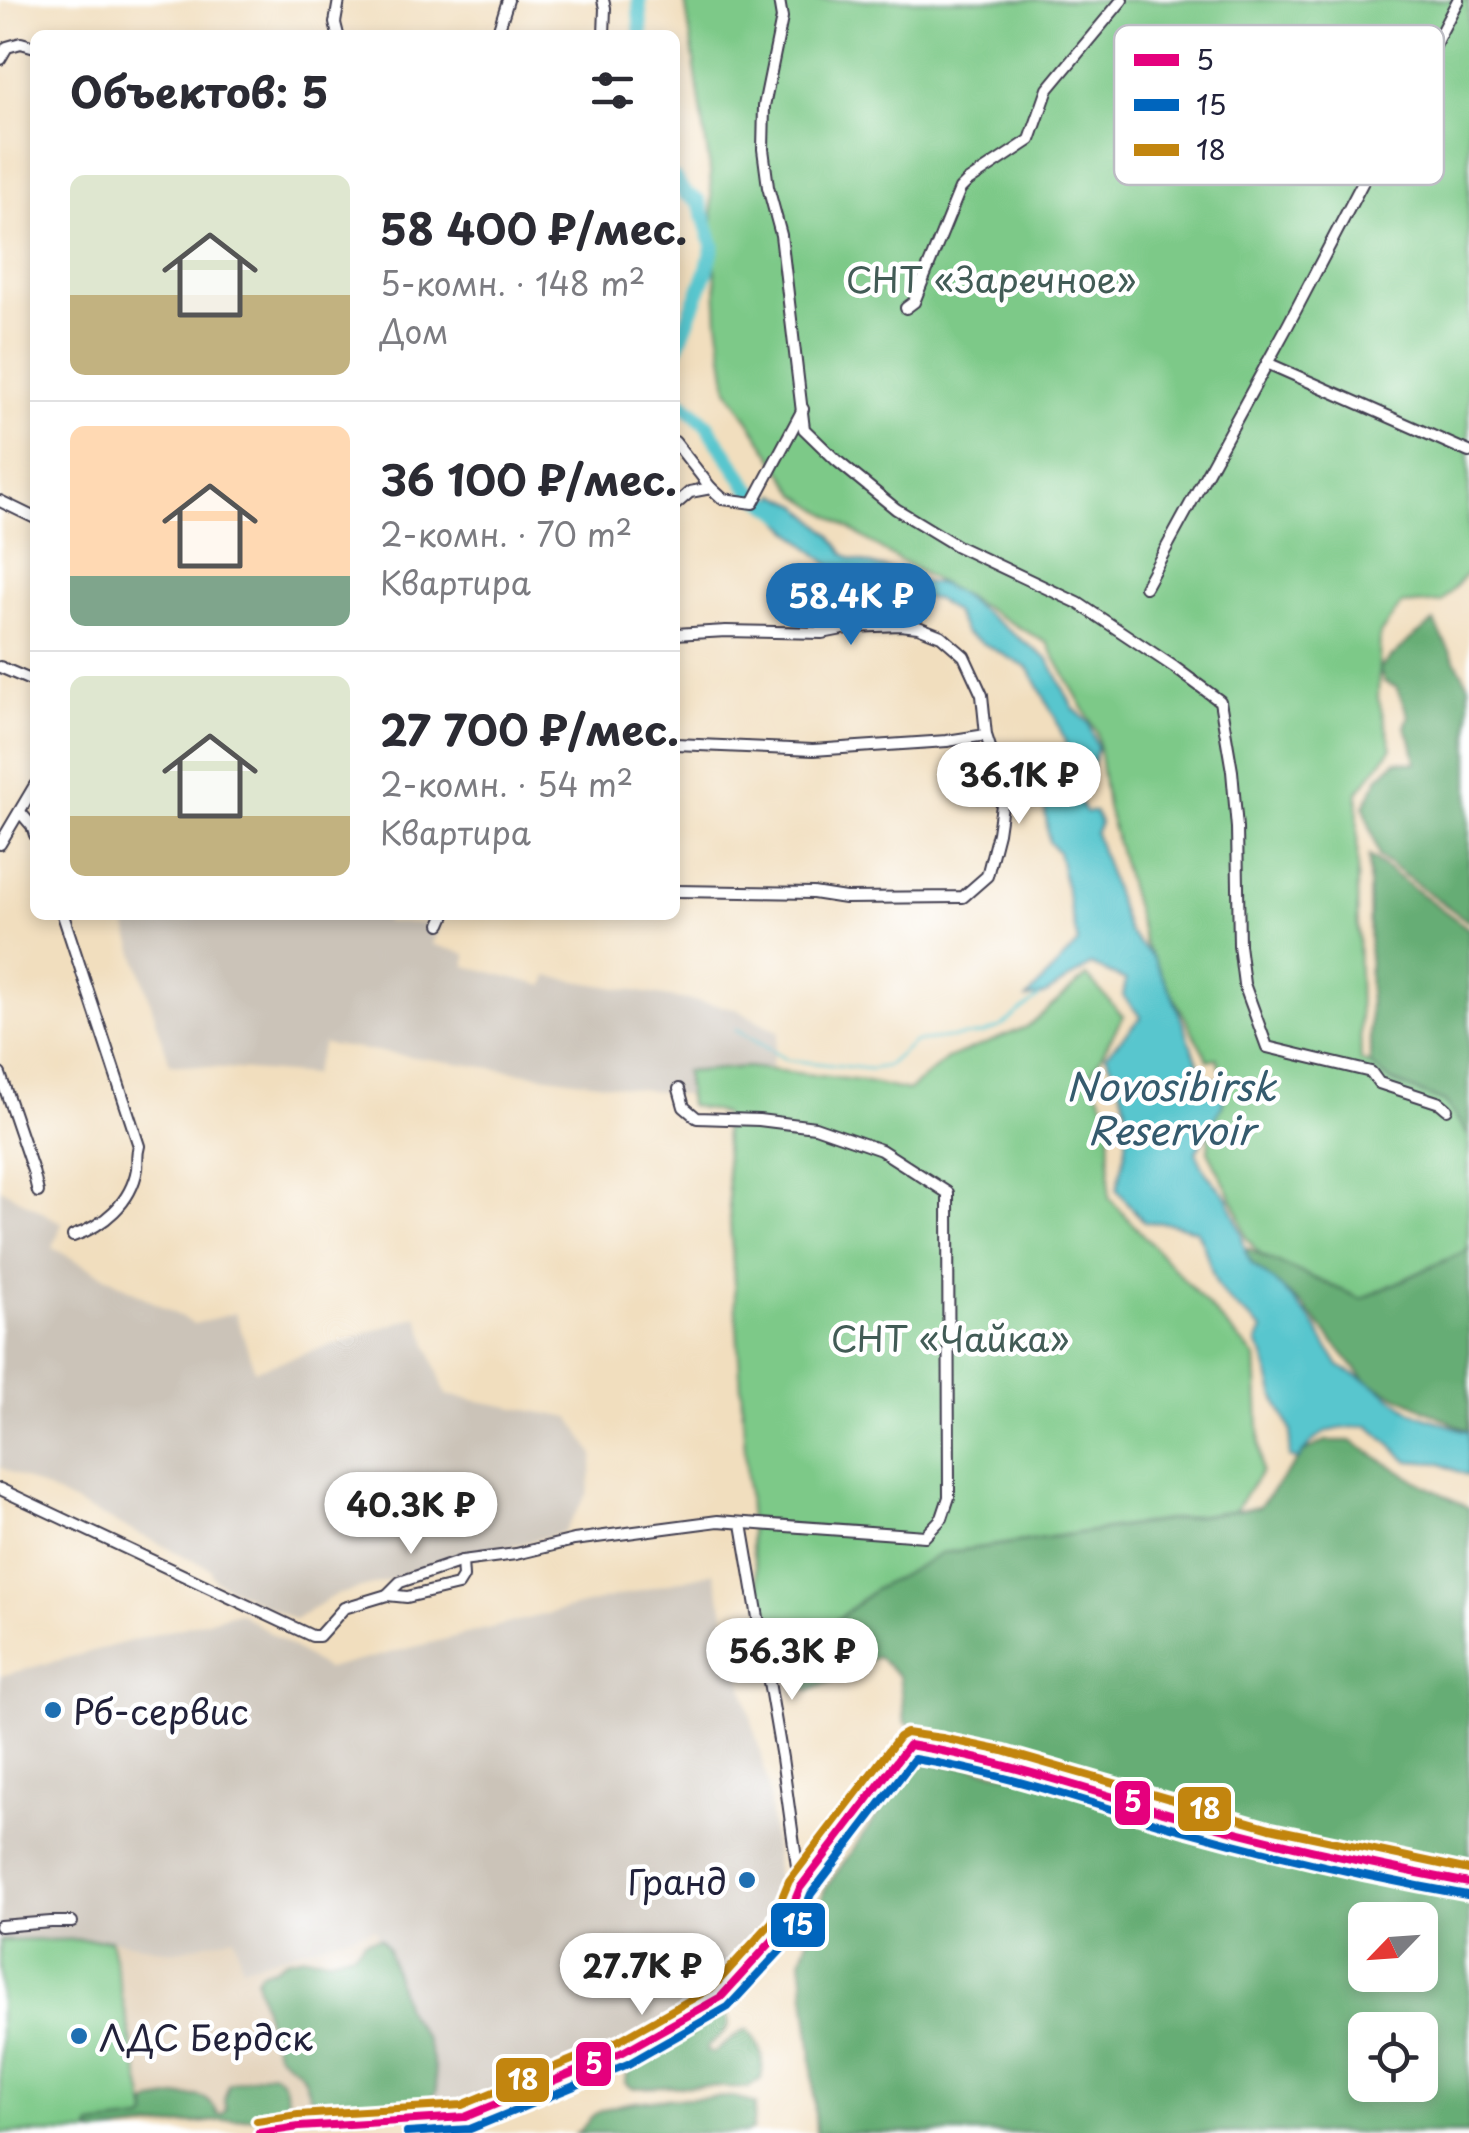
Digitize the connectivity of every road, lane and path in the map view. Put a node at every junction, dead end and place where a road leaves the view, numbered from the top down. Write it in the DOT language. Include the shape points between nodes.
graph roads {
  1 [pos="339,0"];
  2 [pos="508,0"];
  3 [pos="604,0"];
  4 [pos="779,0"];
  5 [pos="1122,0"];
  6 [pos="1458,0"];
  7 [pos="1444,27"];
  8 [pos="336,30"];
  9 [pos="499,30"];
  10 [pos="604,30"];
  11 [pos="30,46"];
  12 [pos="0,58"];
  13 [pos="1361,185"];
  14 [pos="906,308"];
  15 [pos="1267,364"];
  16 [pos="802,409"];
  17 [pos="680,448"];
  18 [pos="1469,452"];
  19 [pos="711,488"];
  20 [pos="680,501"];
  21 [pos="0,502"];
  22 [pos="30,516"];
  23 [pos="1146,588"];
  24 [pos="680,634"];
  25 [pos="0,667"];
  26 [pos="30,680"];
  27 [pos="986,735"];
  28 [pos="680,744"];
  29 [pos="30,794"];
  30 [pos="20,812"];
  31 [pos="30,824"];
  32 [pos="0,844"];
  33 [pos="680,892"];
  34 [pos="64,920"];
  35 [pos="0,1074"];
  36 [pos="679,1088"];
  37 [pos="1447,1109"];
  38 [pos="38,1192"];
  39 [pos="74,1236"];
  40 [pos="0,1489"];
  41 [pos="742,1524"];
  42 [pos="462,1561"];
  43 [pos="387,1595"];
  44 [pos="1469,1883"];
  45 [pos="800,1888"];
  46 [pos="72,1922"];
  47 [pos="0,1926"];
  48 [pos="258,2133"];
  1 -- 8 [label="street"];
  2 -- 9 [label="street"];
  3 -- 10 [label="street"];
  4 -- 16 [label="street" via="764,149"];
  5 -- 14 [label="street" via="1048,90 1030,140 960,189"];
  6 -- 7 [label="street"];
  11 -- 12 [label="street" via="7,47"];
  13 -- 15 [label="street"];
  15 -- 18 [label="street"];
  15 -- 23 [label="street"];
  16 -- 19 [label="street" via="753,502 724,499"];
  16 -- 37 [label="street" via="804,428 896,509 1078,603 1220,700 1238,828 1244,984 1266,1047 1371,1072 1379,1083"];
  17 -- 19 [label="street"];
  19 -- 20 [label="street"];
  21 -- 22 [label="street"];
  24 -- 27 [label="street" via="918,627 964,656 982,695"];
  25 -- 26 [label="street"];
  27 -- 28 [label="street" via="813,750"];
  27 -- 33 [label="street" via="1002,798 998,834 987,876 963,896"];
  29 -- 30 [label="street"];
  30 -- 31 [label="street"];
  30 -- 32 [label="street"];
  34 -- 39 [label="street" via="138,1146 137,1169 119,1208"];
  35 -- 38 [label="street"];
  36 -- 41 [label="street" via="684,1107 698,1118 814,1127 881,1150 948,1193 949,1497 942,1518 925,1536"];
  40 -- 43 [label="street" via="312,1636 344,1608"];
  41 -- 42 [label="street" via="718,1521"];
  41 -- 45 [label="street"];
  42 -- 43 [label="street" via="400,1582"];
  42 -- 43 [label="street" via="458,1585"];
  44 -- 45 [label="street" via="1242,1833 1038,1773 910,1745"];
  45 -- 48 [label="street" via="783,1929 721,1998 623,2052 466,2117"];
  46 -- 47 [label="street"];
}
